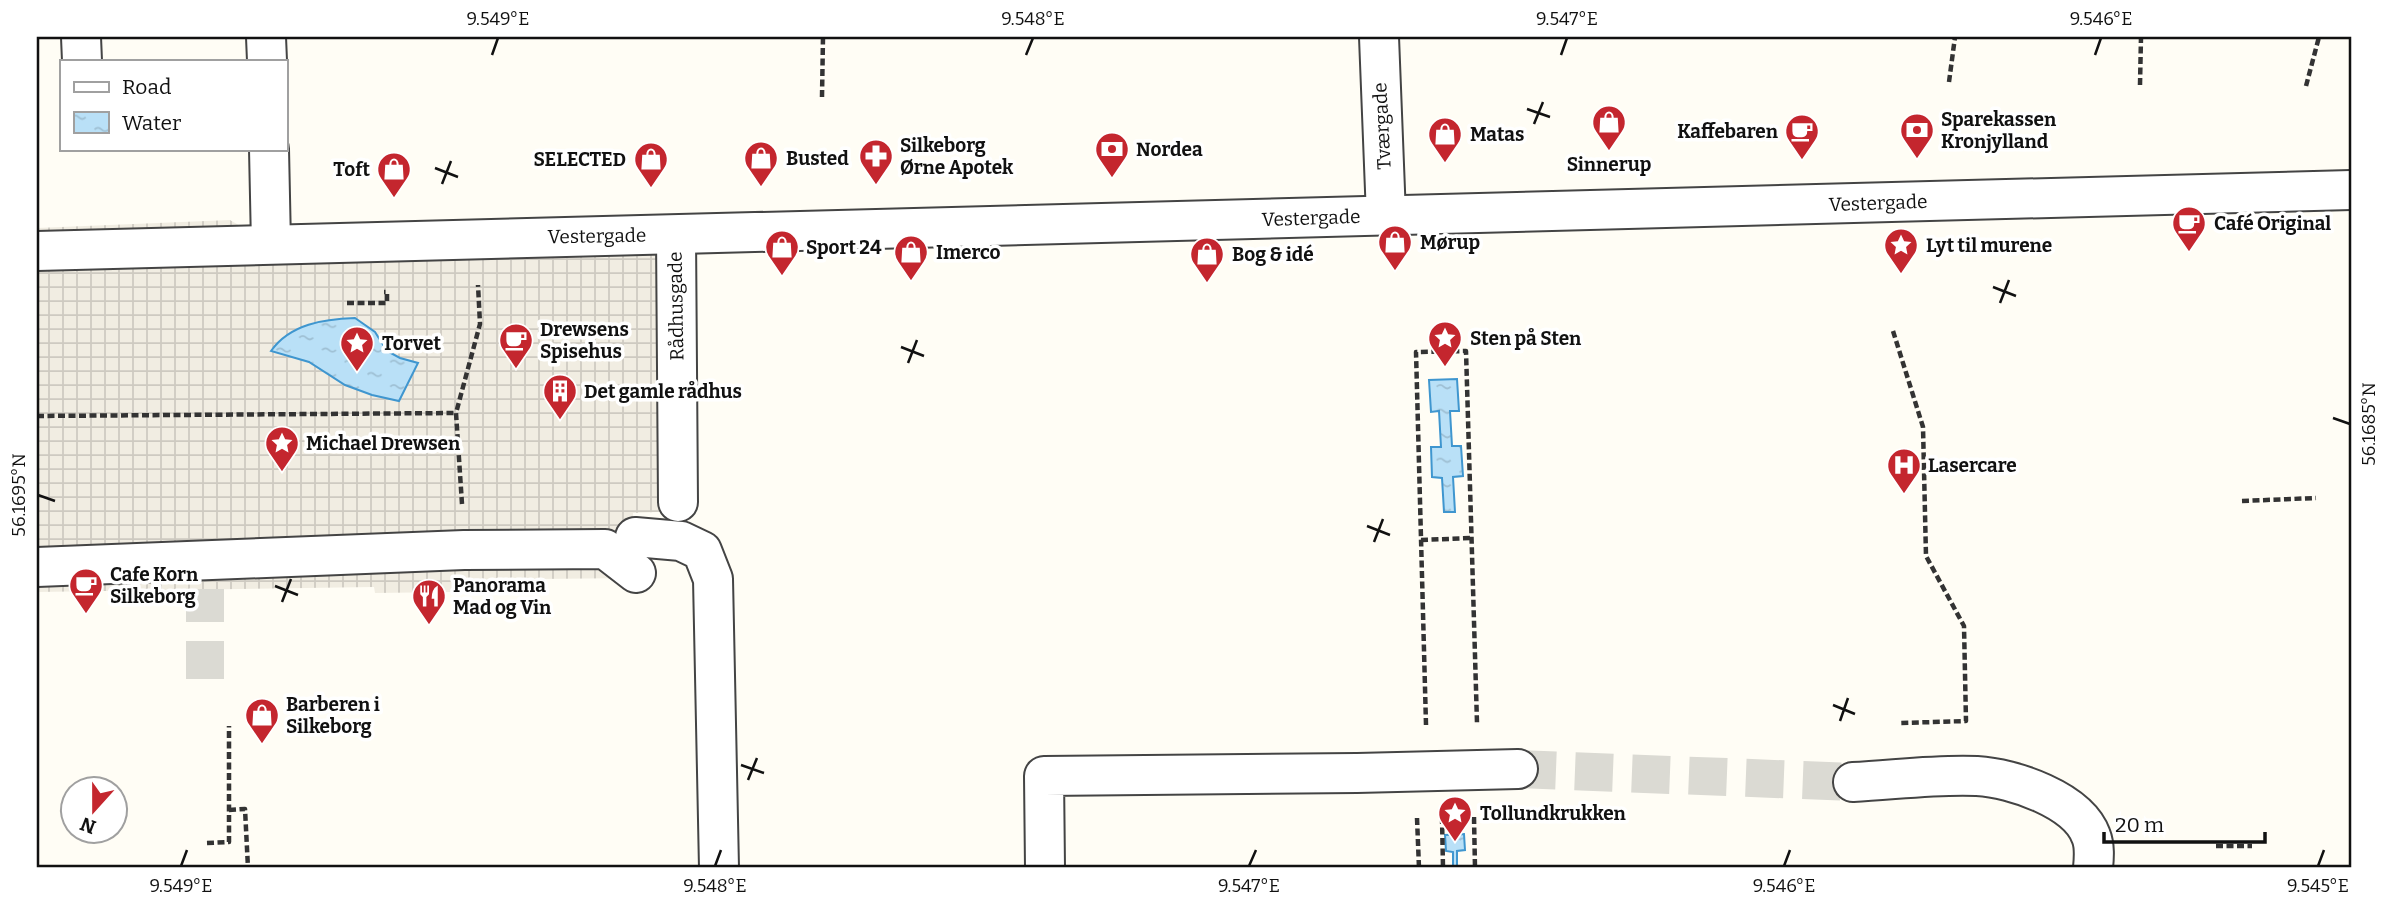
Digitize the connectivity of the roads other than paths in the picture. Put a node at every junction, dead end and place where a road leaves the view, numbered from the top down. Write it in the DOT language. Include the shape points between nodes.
graph roads {
  1 [pos="81,37"];
  2 [pos="266,37"];
  3 [pos="1378,37"];
  4 [pos="82,60"];
  5 [pos="267,60"];
  6 [pos="269,150"];
  7 [pos="2351,190"];
  8 [pos="1386,216"];
  9 [pos="676,235"];
  10 [pos="271,244"];
  11 [pos="37,251"];
  12 [pos="678,502"];
  13 [pos="37,567"];
  14 [pos="1518,769"];
  15 [pos="1853,782"];
  16 [pos="719,868"];
  17 [pos="1045,868"];
  18 [pos="2093,868"];
  1 -- 4 [label="street"];
  2 -- 5 [label="street"];
  3 -- 8 [label="street, Tværgade"];
  6 -- 10 [label="street"];
  7 -- 8 [label="street, Vestergade"];
  8 -- 9 [label="street, Vestergade"];
  9 -- 10 [label="street, Vestergade"];
  9 -- 12 [label="street, Rådhusgade"];
  10 -- 11 [label="street"];
  13 -- 16 [label="street" via="205,575 464,550 605,549 635,555 681,541 702,551 713,579"];
  14 -- 17 [label="street" via="1044,776"];
  15 -- 18 [label="street" via="1979,776 2039,792 2082,820 2094,847"];
}
